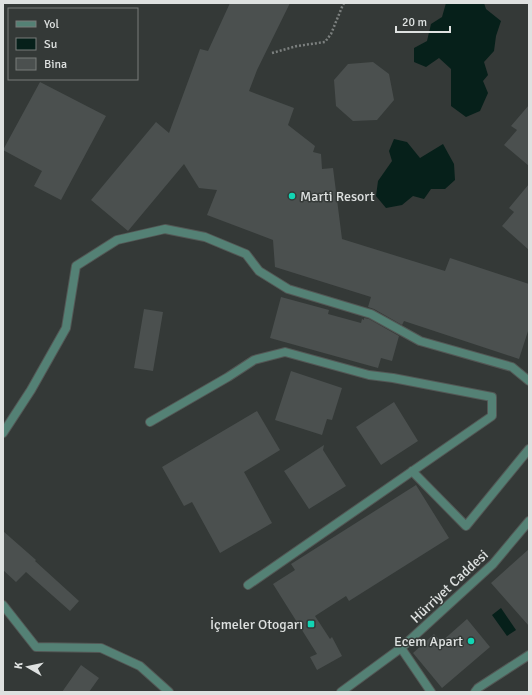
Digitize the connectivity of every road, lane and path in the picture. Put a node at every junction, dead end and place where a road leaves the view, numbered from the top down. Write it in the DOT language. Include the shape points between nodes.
graph roads {
  1 [pos="344,3"];
  2 [pos="272,54"];
  3 [pos="529,381"];
  4 [pos="150,422"];
  5 [pos="3,433"];
  6 [pos="529,449"];
  7 [pos="412,471"];
  8 [pos="529,521"];
  9 [pos="248,585"];
  10 [pos="3,605"];
  11 [pos="401,648"];
  12 [pos="529,656"];
  13 [pos="169,692"];
  14 [pos="341,692"];
  15 [pos="431,692"];
  16 [pos="475,692"];
  1 -- 2 [label="path" via="332,34 325,42 297,46"];
  3 -- 5 [label="street" via="512,367 420,341 371,314 288,289 259,271 246,254 204,238 165,229 117,240 76,266 66,328"];
  4 -- 7 [label="street" via="254,360 285,352 369,375 492,397 492,416"];
  6 -- 7 [label="street" via="466,526"];
  7 -- 9 [label="street"];
  8 -- 11 [label="street, Hürriyet Caddesi" via="493,564"];
  10 -- 13 [label="street" via="36,647 101,648 140,666"];
  11 -- 14 [label="street, Hürriyet Caddesi"];
  11 -- 15 [label="street"];
  12 -- 16 [label="street"];
}
